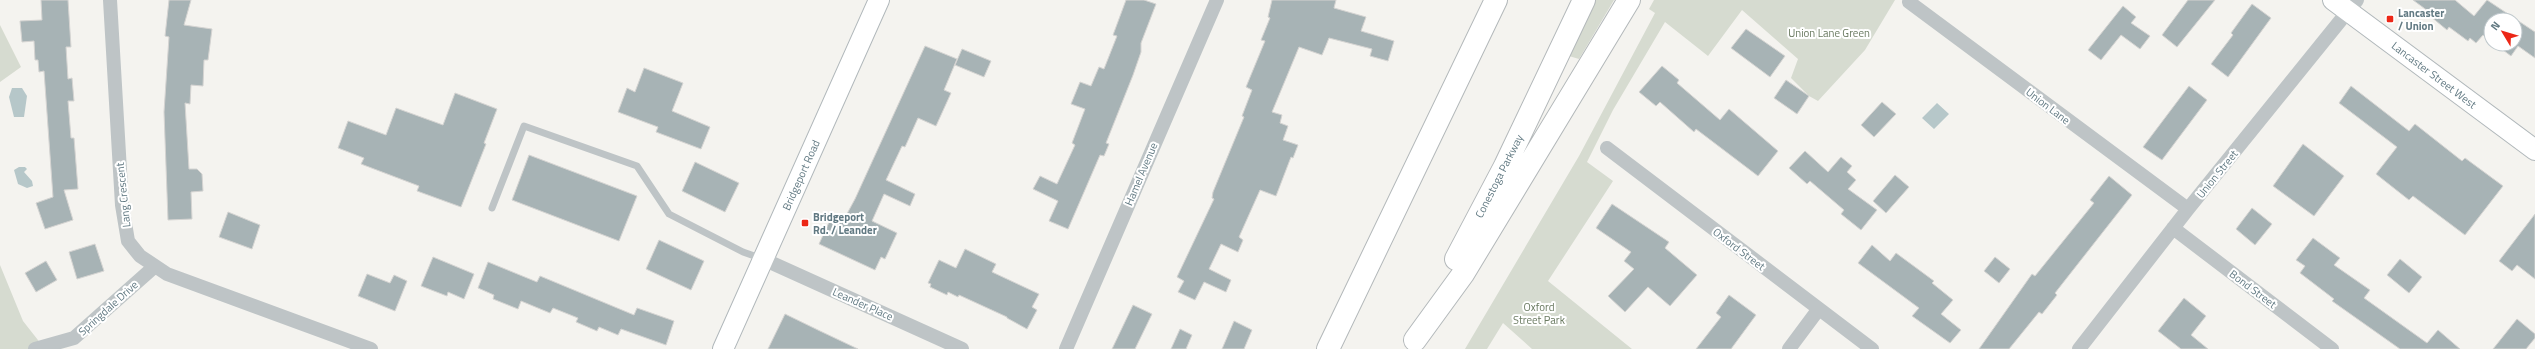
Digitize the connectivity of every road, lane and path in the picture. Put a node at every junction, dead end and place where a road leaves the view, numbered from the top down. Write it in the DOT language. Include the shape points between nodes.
graph roads {
  1 [pos="110,0"];
  2 [pos="879,0"];
  3 [pos="1217,0"];
  4 [pos="1496,0"];
  5 [pos="1584,0"];
  6 [pos="1629,0"];
  7 [pos="1909,2"];
  8 [pos="2346,4"];
  9 [pos="1607,148"];
  10 [pos="2535,150"];
  11 [pos="492,208"];
  12 [pos="2188,210"];
  13 [pos="2173,228"];
  14 [pos="763,259"];
  15 [pos="154,266"];
  16 [pos="1818,310"];
  17 [pos="1412,344"];
  18 [pos="35,349"];
  19 [pos="372,349"];
  20 [pos="723,349"];
  21 [pos="962,349"];
  22 [pos="1066,349"];
  23 [pos="1328,349"];
  24 [pos="1789,349"];
  25 [pos="1872,349"];
  26 [pos="2079,349"];
  27 [pos="2332,349"];
  1 -- 15 [label="street, Lang Crescent" via="122,205 128,241 140,256"];
  2 -- 14 [label="main road, Bridgeport Road"];
  3 -- 22 [label="street, Hamel Avenue"];
  4 -- 23 [label="highway"];
  5 -- 17 [label="highway, Conestoga Parkway" via="1505,166"];
  6 -- 17 [label="highway" via="1463,274"];
  7 -- 12 [label="street, Union Lane"];
  8 -- 10 [label="main road, Lancaster Street West"];
  8 -- 12 [label="street, Union Street"];
  9 -- 16 [label="street, Oxford Street"];
  11 -- 14 [label="lane" via="524,126 636,166 669,214 743,252"];
  12 -- 13 [label="street, Union Street"];
  13 -- 26 [label="street, Union Street"];
  13 -- 27 [label="street, Bond Street"];
  14 -- 20 [label="main road, Bridgeport Road"];
  14 -- 21 [label="street, Leander Place"];
  15 -- 18 [label="street, Springdale Drive" via="74,338"];
  15 -- 19 [label="street, Lang Crescent" via="167,274"];
  16 -- 24 [label="street"];
  16 -- 25 [label="street, Oxford Street"];
}
